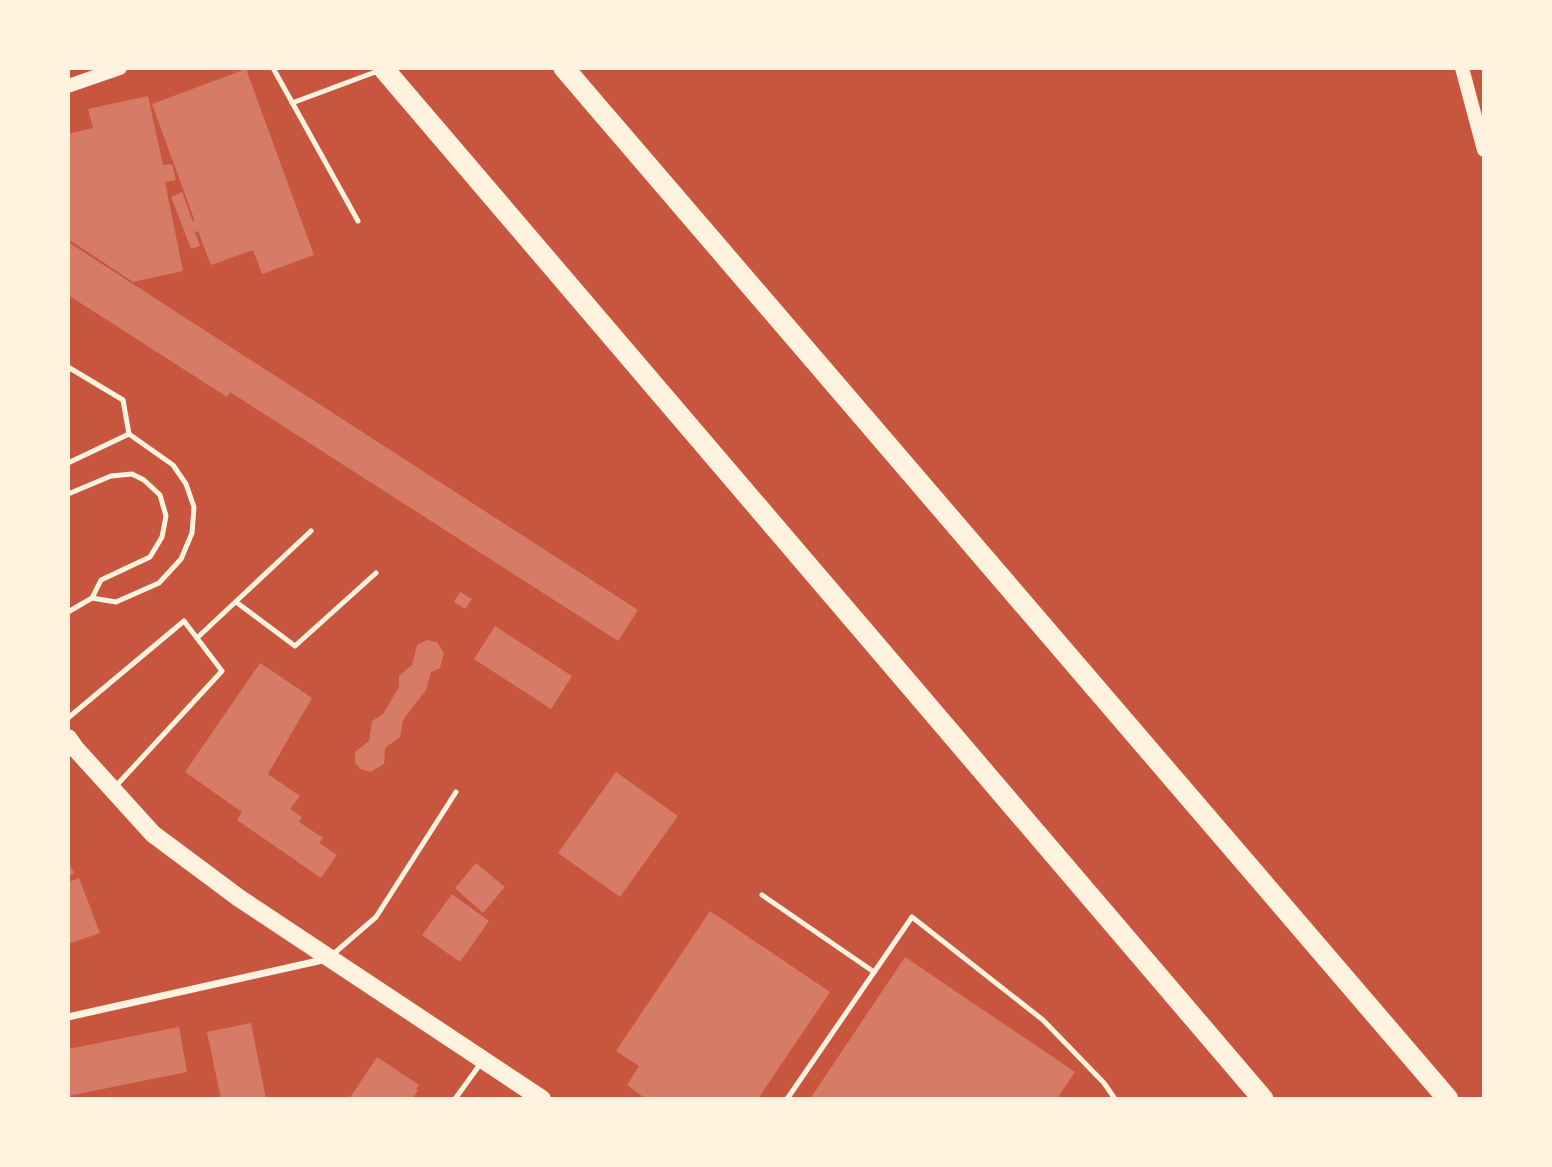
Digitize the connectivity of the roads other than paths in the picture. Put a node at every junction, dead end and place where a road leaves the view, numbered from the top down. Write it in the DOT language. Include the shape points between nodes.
graph roads {
  1 [pos="120,68"];
  2 [pos="273,68"];
  3 [pos="384,68"];
  4 [pos="1462,68"];
  5 [pos="568,73"];
  6 [pos="68,86"];
  7 [pos="292,103"];
  8 [pos="1484,149"];
  9 [pos="358,221"];
  10 [pos="68,367"];
  11 [pos="130,434"];
  12 [pos="68,463"];
  13 [pos="68,494"];
  14 [pos="311,531"];
  15 [pos="376,573"];
  16 [pos="92,598"];
  17 [pos="236,602"];
  18 [pos="68,612"];
  19 [pos="197,638"];
  20 [pos="68,718"];
  21 [pos="68,738"];
  22 [pos="113,789"];
  23 [pos="456,792"];
  24 [pos="762,895"];
  25 [pos="328,958"];
  26 [pos="874,972"];
  27 [pos="68,1017"];
  28 [pos="483,1060"];
  29 [pos="455,1099"];
  30 [pos="542,1099"];
  31 [pos="788,1099"];
  32 [pos="1115,1099"];
  33 [pos="1263,1099"];
  34 [pos="1448,1099"];
  1 -- 6 [label="main road"];
  2 -- 7 [label="lane"];
  3 -- 7 [label="lane"];
  3 -- 33 [label="highway"];
  4 -- 8 [label="main road"];
  5 -- 34 [label="highway"];
  7 -- 9 [label="lane"];
  10 -- 11 [label="lane" via="123,400"];
  11 -- 12 [label="lane"];
  11 -- 16 [label="lane" via="173,466 186,484 194,507 192,533 181,559 159,583 116,603"];
  13 -- 16 [label="lane" via="111,476 132,474 160,495 166,516 162,537 150,558 101,580"];
  14 -- 17 [label="lane"];
  15 -- 17 [label="lane" via="295,646"];
  16 -- 18 [label="lane"];
  17 -- 19 [label="lane"];
  19 -- 20 [label="lane" via="184,621"];
  19 -- 22 [label="lane" via="222,671"];
  21 -- 22 [label="main road"];
  22 -- 25 [label="main road" via="153,834"];
  23 -- 25 [label="lane" via="376,917"];
  24 -- 26 [label="lane"];
  25 -- 27 [label="street"];
  25 -- 28 [label="main road"];
  26 -- 31 [label="lane"];
  26 -- 32 [label="lane" via="912,918 1043,1020"];
  28 -- 29 [label="lane"];
  28 -- 30 [label="main road"];
}
